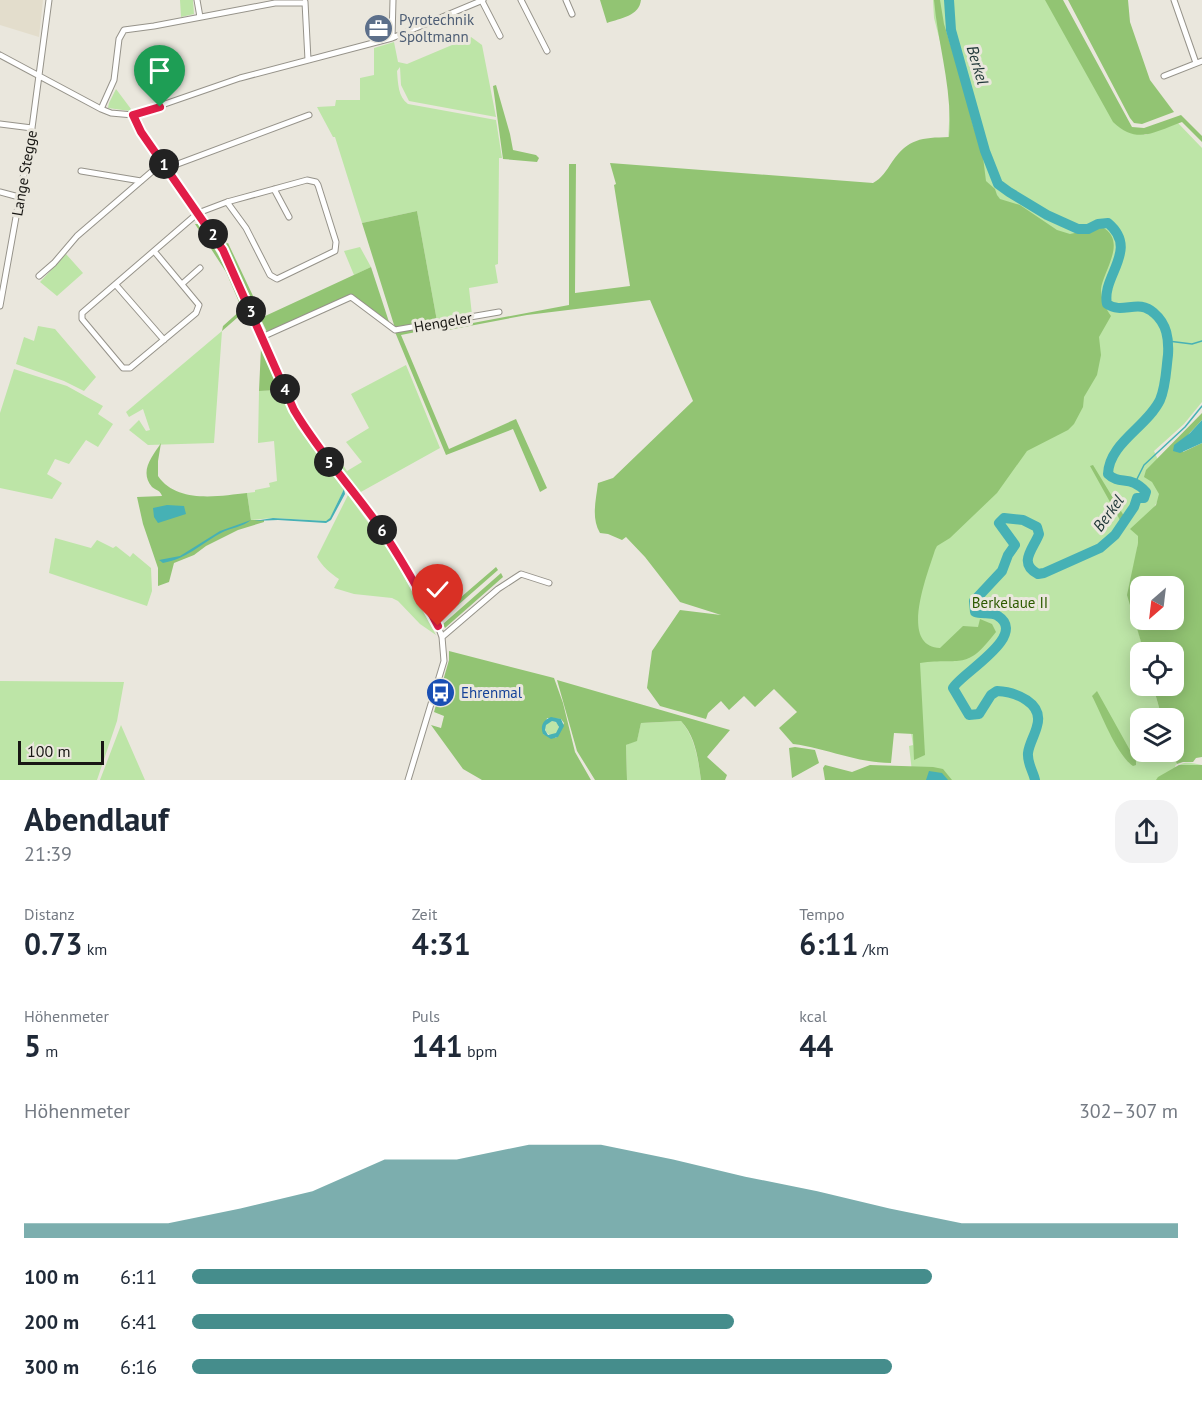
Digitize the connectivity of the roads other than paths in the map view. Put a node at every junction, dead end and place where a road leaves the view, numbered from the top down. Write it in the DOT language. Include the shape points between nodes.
graph roads {
  1 [pos="49,0"];
  2 [pos="196,0"];
  3 [pos="393,0"];
  4 [pos="482,0"];
  5 [pos="521,0"];
  6 [pos="566,0"];
  7 [pos="1174,0"];
  8 [pos="305,1"];
  9 [pos="572,14"];
  10 [pos="200,16"];
  11 [pos="500,36"];
  12 [pos="392,38"];
  13 [pos="547,51"];
  14 [pos="0,55"];
  15 [pos="308,60"];
  16 [pos="1199,62"];
  17 [pos="39,76"];
  18 [pos="1164,76"];
  19 [pos="101,109"];
  20 [pos="133,115"];
  21 [pos="309,115"];
  22 [pos="0,124"];
  23 [pos="32,128"];
  24 [pos="165,165"];
  25 [pos="81,171"];
  26 [pos="141,181"];
  27 [pos="274,189"];
  28 [pos="0,192"];
  29 [pos="19,197"];
  30 [pos="227,202"];
  31 [pos="198,213"];
  32 [pos="289,217"];
  33 [pos="154,251"];
  34 [pos="0,263"];
  35 [pos="7,265"];
  36 [pos="200,268"];
  37 [pos="39,276"];
  38 [pos="182,284"];
  39 [pos="116,285"];
  40 [pos="0,306"];
  41 [pos="499,312"];
  42 [pos="262,337"];
  43 [pos="164,340"];
  44 [pos="549,584"];
  45 [pos="442,637"];
  46 [pos="408,780"];
  1 -- 17 [label="street, Lange Stegge"];
  2 -- 10 [label="street"];
  3 -- 12 [label="street"];
  4 -- 11 [label="street"];
  4 -- 12 [label="street"];
  5 -- 13 [label="street"];
  6 -- 9 [label="street"];
  7 -- 16 [label="street"];
  8 -- 10 [label="street"];
  8 -- 15 [label="street"];
  10 -- 19 [label="street" via="124,30 119,39 114,80"];
  12 -- 15 [label="street"];
  14 -- 17 [label="street"];
  15 -- 20 [label="street" via="240,78"];
  16 -- 18 [label="street"];
  17 -- 19 [label="street"];
  17 -- 23 [label="street, Lange Stegge"];
  19 -- 20 [label="street"];
  20 -- 24 [label="street"];
  21 -- 24 [label="street"];
  22 -- 23 [label="street"];
  23 -- 29 [label="street, Lange Stegge"];
  24 -- 26 [label="street"];
  24 -- 31 [label="street"];
  25 -- 26 [label="street"];
  26 -- 37 [label="street" via="77,236"];
  27 -- 30 [label="street"];
  27 -- 30 [label="street" via="307,180 316,182 336,242 330,255 278,279 270,275 246,228"];
  27 -- 32 [label="street"];
  28 -- 29 [label="street"];
  29 -- 35 [label="street, Lange Stegge"];
  30 -- 31 [label="street"];
  31 -- 33 [label="street"];
  31 -- 42 [label="street" via="223,250"];
  33 -- 38 [label="street"];
  33 -- 39 [label="street"];
  34 -- 35 [label="street"];
  35 -- 40 [label="street, Lange Stegge"];
  36 -- 38 [label="street"];
  38 -- 43 [label="street" via="199,305 196,313"];
  39 -- 43 [label="street"];
  39 -- 43 [label="street" via="82,313 82,319 123,368 130,368"];
  41 -- 42 [label="street, Hengeler" via="395,330 351,297"];
  42 -- 45 [label="street" via="300,420 396,552"];
  44 -- 45 [label="street" via="521,574"];
  45 -- 46 [label="street" via="444,661"];
}
